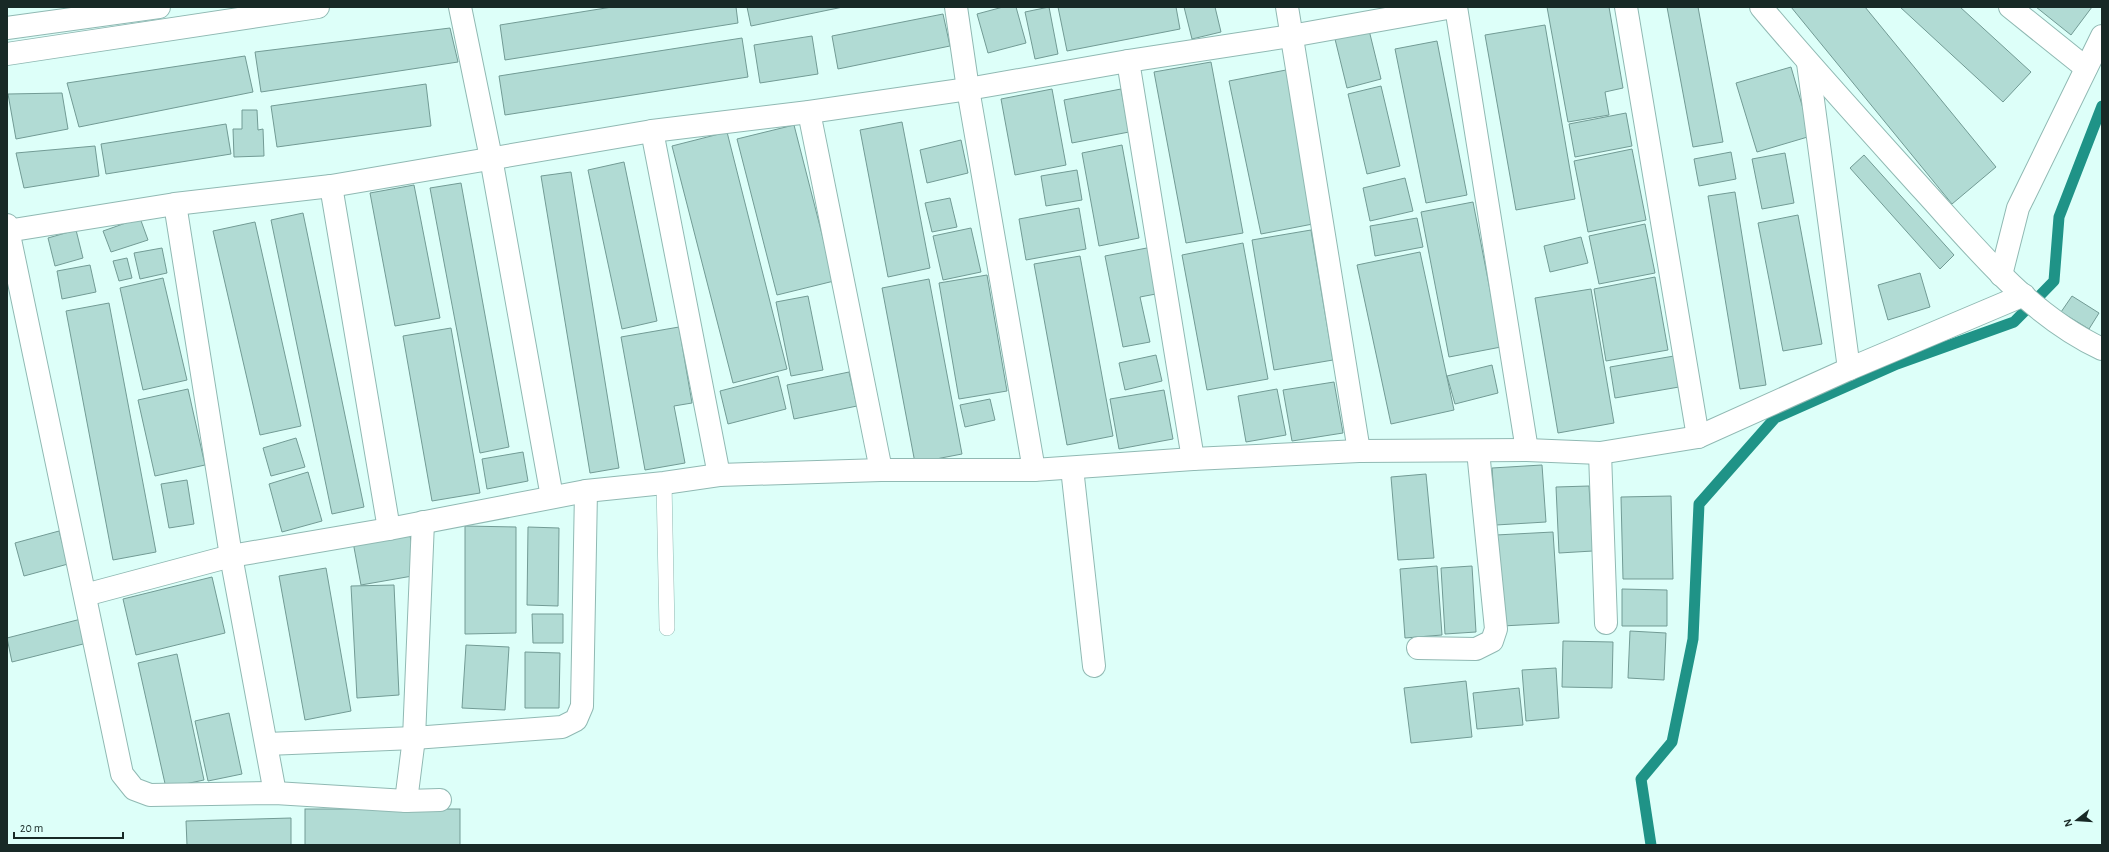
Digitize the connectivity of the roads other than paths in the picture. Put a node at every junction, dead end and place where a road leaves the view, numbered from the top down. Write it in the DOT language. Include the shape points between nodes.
graph roads {
  1 [pos="159,7"];
  2 [pos="318,7"];
  3 [pos="460,7"];
  4 [pos="956,7"];
  5 [pos="1287,7"];
  6 [pos="1454,7"];
  7 [pos="1626,7"];
  8 [pos="1761,7"];
  9 [pos="2010,7"];
  10 [pos="71,13"];
  11 [pos="240,13"];
  12 [pos="7,28"];
  13 [pos="1290,36"];
  14 [pos="2102,36"];
  15 [pos="7,54"];
  16 [pos="1128,61"];
  17 [pos="1808,64"];
  18 [pos="2086,68"];
  19 [pos="968,89"];
  20 [pos="809,112"];
  21 [pos="652,131"];
  22 [pos="491,158"];
  23 [pos="331,186"];
  24 [pos="175,204"];
  25 [pos="7,229"];
  26 [pos="2001,275"];
  27 [pos="2024,295"];
  28 [pos="2102,349"];
  29 [pos="1849,369"];
  30 [pos="1698,437"];
  31 [pos="1527,450"];
  32 [pos="1359,451"];
  33 [pos="1478,451"];
  34 [pos="1600,453"];
  35 [pos="1193,459"];
  36 [pos="1072,468"];
  37 [pos="882,470"];
  38 [pos="1034,470"];
  39 [pos="719,474"];
  40 [pos="664,483"];
  41 [pos="586,491"];
  42 [pos="552,497"];
  43 [pos="423,522"];
  44 [pos="388,529"];
  45 [pos="231,556"];
  46 [pos="85,595"];
  47 [pos="1606,623"];
  48 [pos="667,628"];
  49 [pos="1418,648"];
  50 [pos="1094,666"];
  51 [pos="414,738"];
  52 [pos="267,744"];
  53 [pos="275,793"];
  54 [pos="440,800"];
  55 [pos="406,801"];
  1 -- 10 [label="street"];
  2 -- 11 [label="street"];
  3 -- 22 [label="street"];
  4 -- 19 [label="street"];
  5 -- 13 [label="street"];
  6 -- 13 [label="street"];
  6 -- 31 [label="street"];
  7 -- 30 [label="street"];
  8 -- 17 [label="street"];
  9 -- 18 [label="street"];
  10 -- 12 [label="street"];
  11 -- 15 [label="street"];
  13 -- 16 [label="street"];
  13 -- 32 [label="street"];
  14 -- 18 [label="street"];
  16 -- 19 [label="street"];
  16 -- 35 [label="street"];
  17 -- 26 [label="street"];
  17 -- 29 [label="street"];
  18 -- 26 [label="street" via="2018,208"];
  19 -- 20 [label="street"];
  19 -- 38 [label="street"];
  20 -- 21 [label="street"];
  20 -- 37 [label="street"];
  21 -- 22 [label="street"];
  21 -- 39 [label="street"];
  22 -- 23 [label="street"];
  22 -- 42 [label="street"];
  23 -- 24 [label="street"];
  23 -- 44 [label="street"];
  24 -- 25 [label="street"];
  24 -- 45 [label="street"];
  25 -- 46 [label="street"];
  26 -- 27 [label="street"];
  27 -- 28 [label="street" via="2053,320"];
  27 -- 29 [label="street"];
  29 -- 30 [label="street"];
  30 -- 34 [label="street"];
  31 -- 33 [label="street"];
  31 -- 34 [label="street"];
  32 -- 33 [label="street"];
  32 -- 35 [label="street"];
  33 -- 49 [label="street" via="1496,629 1492,641 1476,649"];
  34 -- 47 [label="street"];
  35 -- 36 [label="street"];
  36 -- 38 [label="street"];
  36 -- 50 [label="street"];
  37 -- 38 [label="street"];
  37 -- 39 [label="street"];
  39 -- 40 [label="street"];
  40 -- 41 [label="street"];
  40 -- 48 [label="lane"];
  41 -- 42 [label="street"];
  41 -- 51 [label="street" via="582,706 576,720 562,727"];
  42 -- 43 [label="street"];
  43 -- 44 [label="street"];
  43 -- 51 [label="street"];
  44 -- 45 [label="street"];
  45 -- 46 [label="street"];
  45 -- 52 [label="street"];
  46 -- 53 [label="street" via="122,774 134,788 150,795"];
  51 -- 52 [label="street"];
  51 -- 55 [label="street"];
  52 -- 53 [label="street"];
  53 -- 55 [label="street"];
  54 -- 55 [label="street"];
}
